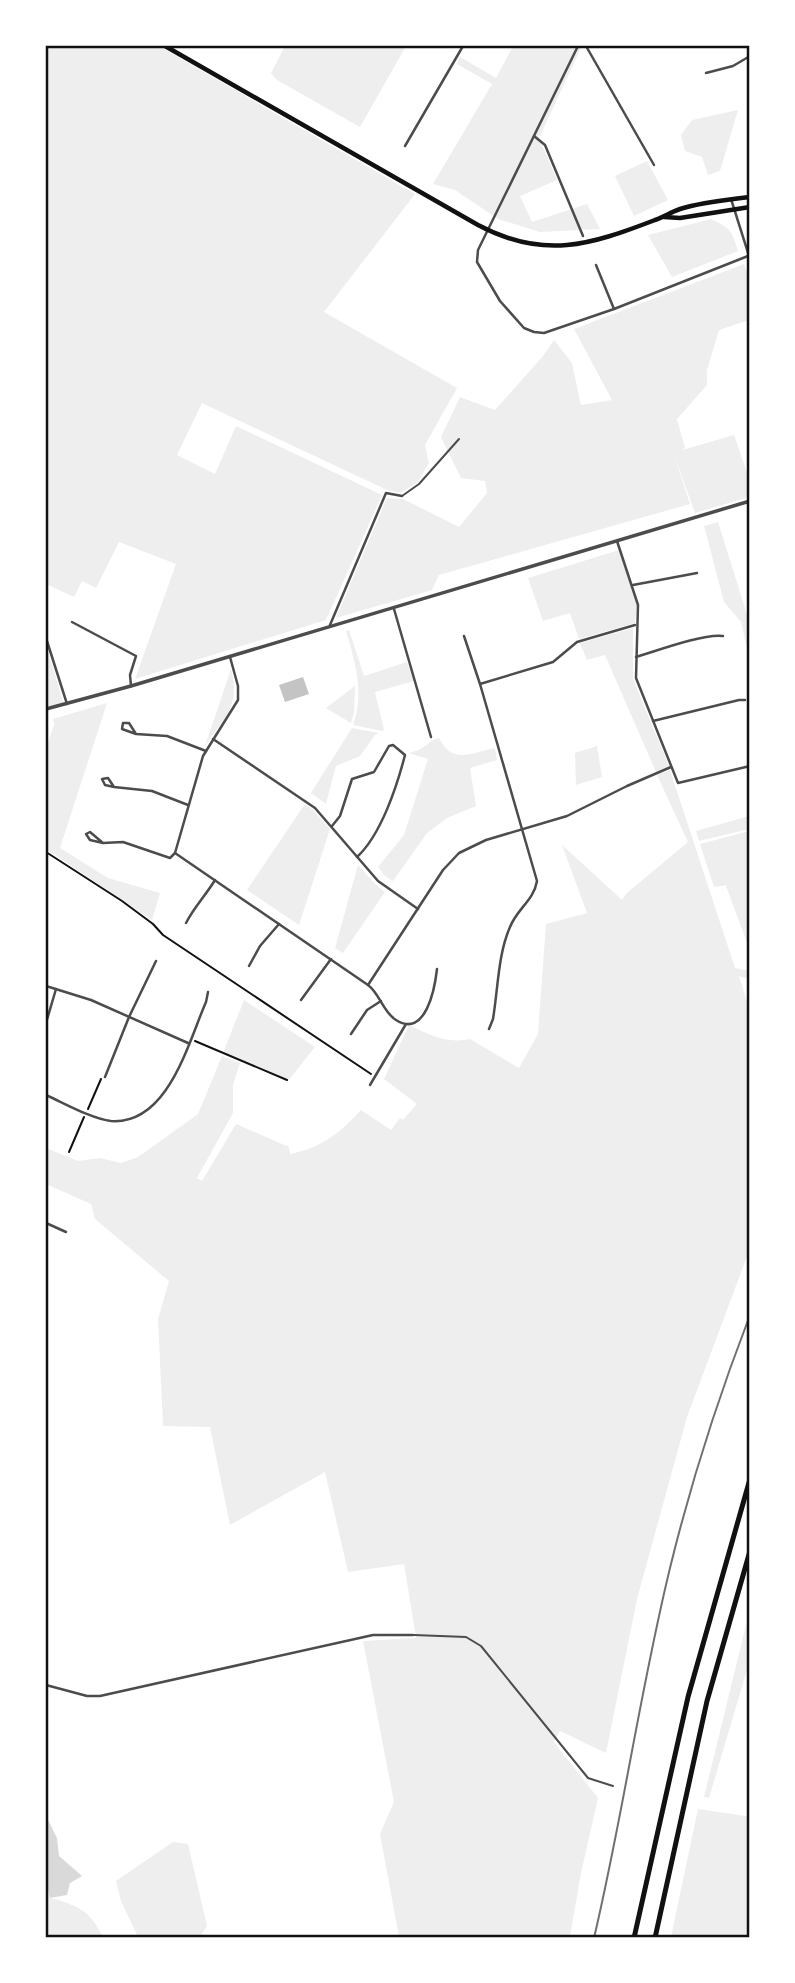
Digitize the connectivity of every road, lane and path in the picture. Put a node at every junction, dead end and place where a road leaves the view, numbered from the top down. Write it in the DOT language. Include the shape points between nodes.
graph roads {
  1 [pos="165,46"];
  2 [pos="463,46"];
  3 [pos="578,46"];
  4 [pos="586,46"];
  5 [pos="750,56"];
  6 [pos="706,73"];
  7 [pos="534,136"];
  8 [pos="405,146"];
  9 [pos="654,165"];
  10 [pos="750,197"];
  11 [pos="731,200"];
  12 [pos="750,207"];
  13 [pos="733,209"];
  14 [pos="663,217"];
  15 [pos="487,230"];
  16 [pos="583,236"];
  17 [pos="749,258"];
  18 [pos="596,265"];
  19 [pos="614,309"];
  20 [pos="459,439"];
  21 [pos="402,496"];
  22 [pos="750,501"];
  23 [pos="617,541"];
  24 [pos="697,573"];
  25 [pos="633,585"];
  26 [pos="393,607"];
  27 [pos="72,622"];
  28 [pos="330,625"];
  29 [pos="636,625"];
  30 [pos="464,636"];
  31 [pos="723,636"];
  32 [pos="46,638"];
  33 [pos="230,657"];
  34 [pos="636,657"];
  35 [pos="481,684"];
  36 [pos="131,686"];
  37 [pos="745,701"];
  38 [pos="67,705"];
  39 [pos="46,709"];
  40 [pos="652,721"];
  41 [pos="136,734"];
  42 [pos="431,737"];
  43 [pos="213,739"];
  44 [pos="206,751"];
  45 [pos="750,766"];
  46 [pos="671,767"];
  47 [pos="114,787"];
  48 [pos="188,805"];
  49 [pos="331,827"];
  50 [pos="522,831"];
  51 [pos="103,843"];
  52 [pos="46,852"];
  53 [pos="175,853"];
  54 [pos="357,857"];
  55 [pos="215,880"];
  56 [pos="418,909"];
  57 [pos="186,923"];
  58 [pos="279,924"];
  59 [pos="331,959"];
  60 [pos="156,961"];
  61 [pos="249,965"];
  62 [pos="437,969"];
  63 [pos="368,985"];
  64 [pos="46,986"];
  65 [pos="56,989"];
  66 [pos="208,992"];
  67 [pos="301,1000"];
  68 [pos="381,1001"];
  69 [pos="129,1017"];
  70 [pos="46,1023"];
  71 [pos="406,1024"];
  72 [pos="489,1028"];
  73 [pos="351,1034"];
  74 [pos="189,1041"];
  75 [pos="105,1077"];
  76 [pos="376,1077"];
  77 [pos="287,1080"];
  78 [pos="370,1085"];
  79 [pos="46,1095"];
  80 [pos="46,1223"];
  81 [pos="66,1232"];
  82 [pos="750,1479"];
  83 [pos="750,1551"];
  84 [pos="413,1635"];
  85 [pos="46,1685"];
  86 [pos="613,1786"];
  87 [pos="634,1937"];
  88 [pos="655,1937"];
  1 -- 15 [label="main road"];
  2 -- 8 [label="street"];
  3 -- 7 [label="street"];
  4 -- 9 [label="street"];
  5 -- 6 [label="street"];
  7 -- 15 [label="street"];
  7 -- 16 [label="street" via="545,145"];
  10 -- 11 [label="main road"];
  11 -- 13 [label="street"];
  11 -- 14 [label="main road" via="700,203"];
  12 -- 13 [label="main road"];
  13 -- 14 [label="main road"];
  13 -- 17 [label="street"];
  14 -- 15 [label="main road" via="574,246 528,244"];
  15 -- 19 [label="street" via="477,262 524,328 555,331"];
  17 -- 19 [label="street"];
  18 -- 19 [label="street"];
  20 -- 21 [label="lane" via="419,484"];
  21 -- 28 [label="street" via="386,494"];
  22 -- 23 [label="street"];
  23 -- 25 [label="street"];
  23 -- 26 [label="street"];
  24 -- 25 [label="street"];
  25 -- 29 [label="street"];
  26 -- 28 [label="street"];
  26 -- 42 [label="street"];
  27 -- 36 [label="street" via="136,656"];
  28 -- 33 [label="street"];
  29 -- 34 [label="street"];
  29 -- 35 [label="street" via="576,642 553,662"];
  30 -- 35 [label="street"];
  31 -- 34 [label="street"];
  32 -- 38 [label="street"];
  33 -- 36 [label="street"];
  33 -- 43 [label="street" via="237,700"];
  34 -- 40 [label="street" via="636,678"];
  35 -- 50 [label="street"];
  36 -- 38 [label="street"];
  37 -- 40 [label="street"];
  38 -- 39 [label="street"];
  40 -- 46 [label="street"];
  41 -- 44 [label="street" via="167,736"];
  43 -- 44 [label="street"];
  43 -- 49 [label="street" via="315,808"];
  44 -- 48 [label="street"];
  45 -- 46 [label="street" via="678,783"];
  46 -- 50 [label="street" via="567,816"];
  47 -- 48 [label="street" via="152,791"];
  48 -- 53 [label="street"];
  49 -- 54 [label="street"];
  49 -- 54 [label="street" via="340,816 352,779 374,772 389,746 405,755 387,811"];
  50 -- 56 [label="street" via="459,852"];
  50 -- 72 [label="street" via="537,881 535,893 509,929"];
  51 -- 53 [label="street" via="123,842 170,858"];
  52 -- 76 [label="path"];
  53 -- 55 [label="street"];
  54 -- 56 [label="street" via="378,881"];
  55 -- 57 [label="street"];
  55 -- 58 [label="street"];
  56 -- 63 [label="street"];
  58 -- 59 [label="street"];
  58 -- 61 [label="street"];
  59 -- 63 [label="street"];
  59 -- 67 [label="street"];
  60 -- 69 [label="street"];
  62 -- 71 [label="street" via="428,1009"];
  63 -- 68 [label="street"];
  64 -- 65 [label="street"];
  65 -- 69 [label="street"];
  65 -- 70 [label="street"];
  66 -- 74 [label="street"];
  68 -- 71 [label="street" via="396,1020"];
  68 -- 73 [label="street" via="367,1010"];
  69 -- 74 [label="street"];
  69 -- 75 [label="street"];
  71 -- 76 [label="street"];
  74 -- 77 [label="path"];
  74 -- 79 [label="street" via="169,1088 154,1106 131,1119 110,1121"];
  76 -- 78 [label="street"];
  80 -- 81 [label="street"];
  82 -- 87 [label="highway" via="688,1697"];
  83 -- 88 [label="highway" via="707,1701"];
  84 -- 85 [label="street" via="373,1635 100,1696"];
  84 -- 86 [label="lane" via="467,1637 481,1647 588,1778"];
}
